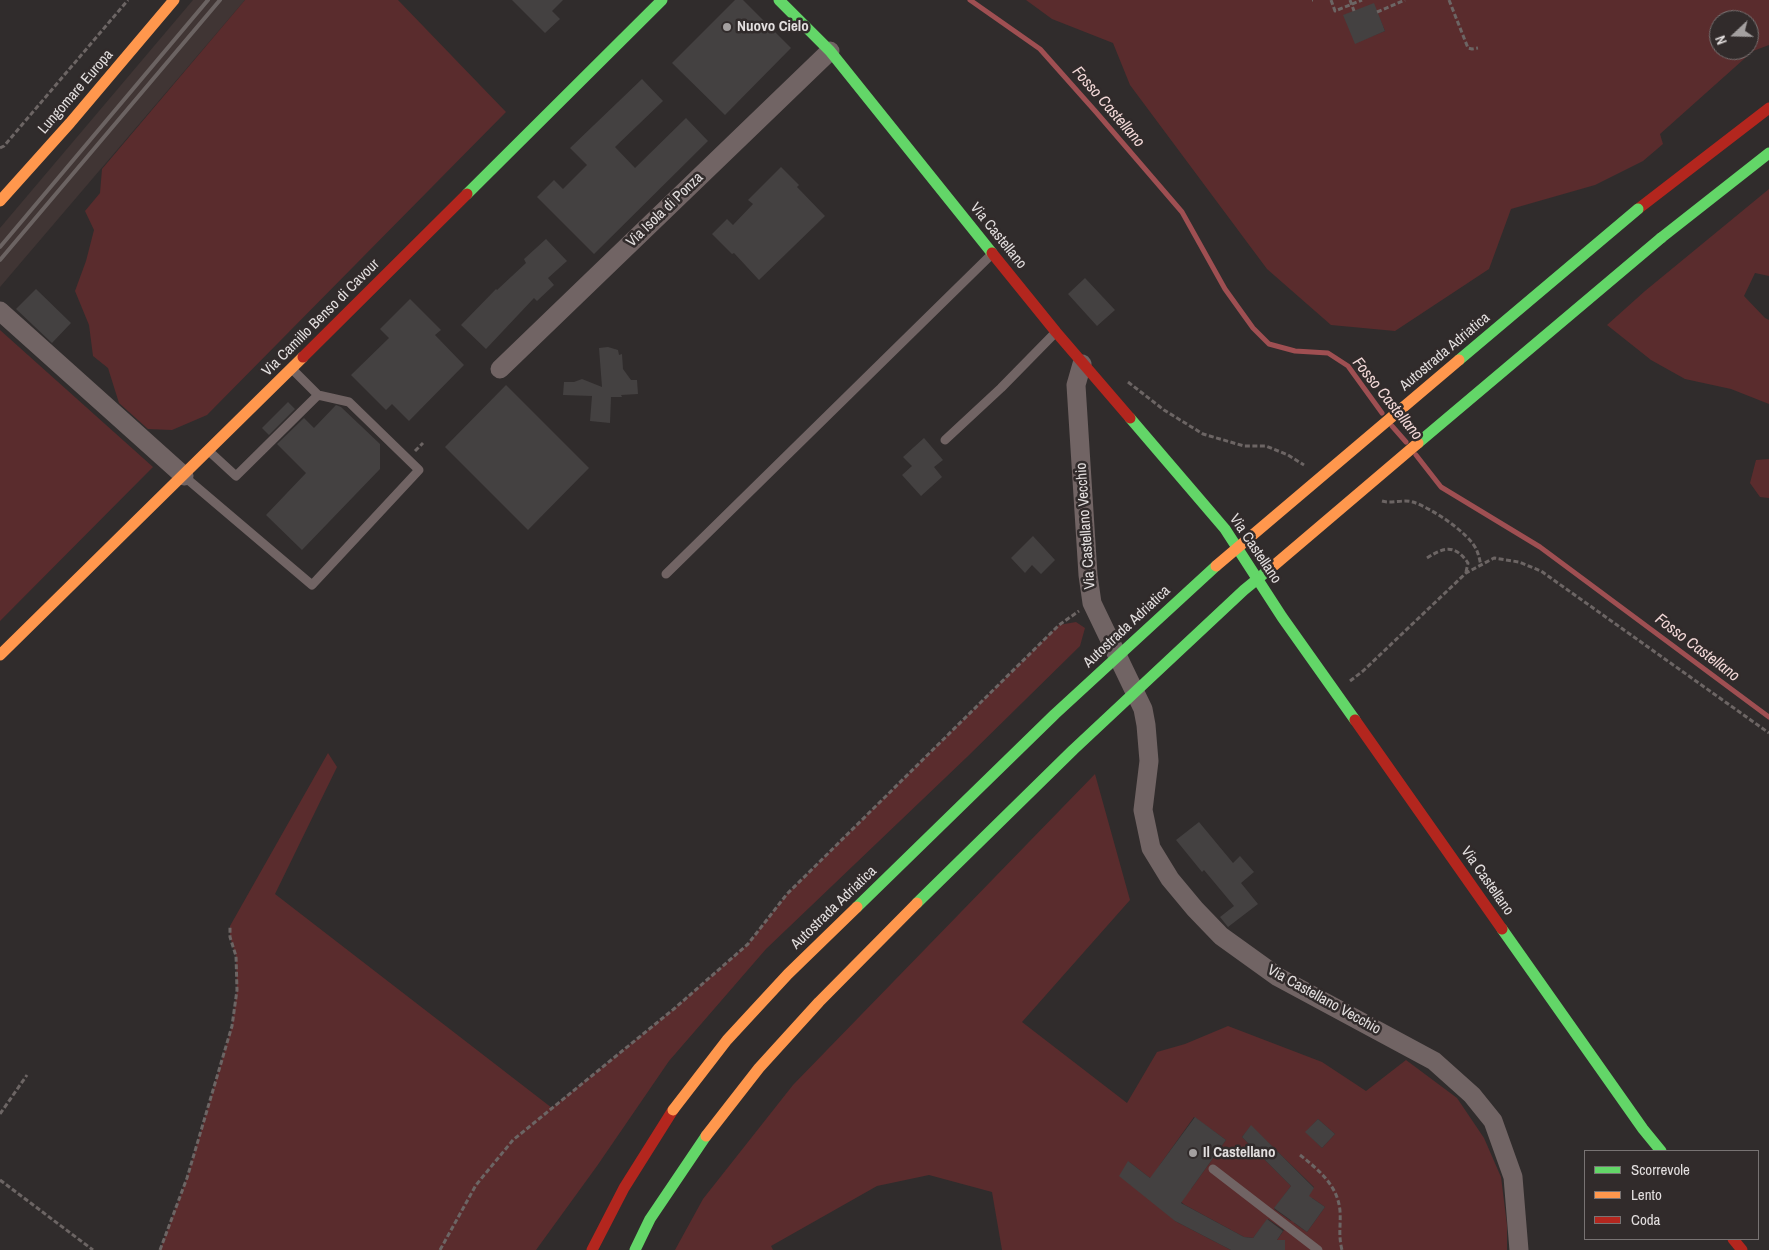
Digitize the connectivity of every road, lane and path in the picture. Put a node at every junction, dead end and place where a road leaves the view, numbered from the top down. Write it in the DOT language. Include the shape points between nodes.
graph roads {
  1 [pos="128,0"];
  2 [pos="174,0"];
  3 [pos="662,0"];
  4 [pos="779,0"];
  5 [pos="1331,0"];
  6 [pos="1362,0"];
  7 [pos="1405,0"];
  8 [pos="1448,0"];
  9 [pos="1351,2"];
  10 [pos="1354,11"];
  11 [pos="1377,12"];
  12 [pos="1478,48"];
  13 [pos="830,51"];
  14 [pos="1769,108"];
  15 [pos="0,148"];
  16 [pos="1769,153"];
  17 [pos="0,201"];
  18 [pos="993,253"];
  19 [pos="0,311"];
  20 [pos="1056,332"];
  21 [pos="1082,364"];
  22 [pos="292,368"];
  23 [pos="500,369"];
  24 [pos="1120,377"];
  25 [pos="318,395"];
  26 [pos="945,440"];
  27 [pos="209,451"];
  28 [pos="1305,466"];
  29 [pos="184,476"];
  30 [pos="1378,500"];
  31 [pos="1427,558"];
  32 [pos="1481,566"];
  33 [pos="1466,573"];
  34 [pos="666,574"];
  35 [pos="1092,603"];
  36 [pos="0,655"];
  37 [pos="1355,677"];
  38 [pos="1769,732"];
  39 [pos="230,926"];
  40 [pos="27,1075"];
  41 [pos="0,1114"];
  42 [pos="1660,1150"];
  43 [pos="1300,1155"];
  44 [pos="1213,1169"];
  45 [pos="0,1180"];
  46 [pos="1734,1240"];
  47 [pos="93,1250"];
  48 [pos="160,1250"];
  49 [pos="440,1250"];
  50 [pos="592,1250"];
  51 [pos="635,1250"];
  52 [pos="1318,1250"];
  53 [pos="1342,1250"];
  54 [pos="1519,1250"];
  55 [pos="1742,1250"];
  1 -- 15 [label="path"];
  2 -- 17 [label="main road, Lungomare Europa"];
  3 -- 22 [label="main road, Via Camillo Benso di Cavour"];
  4 -- 13 [label="main road, Via Castellano"];
  5 -- 9 [label="path" via="1336,11"];
  6 -- 9 [label="path"];
  7 -- 11 [label="path"];
  8 -- 12 [label="path" via="1468,48"];
  9 -- 10 [label="path"];
  13 -- 18 [label="main road, Via Castellano"];
  13 -- 23 [label="street, Via Isola di Ponza"];
  14 -- 50 [label="main road, Autostrada Adriatica, bridge" via="1638,209 1219,563 1055,714 788,974 727,1040 673,1110 624,1188"];
  16 -- 51 [label="main road, bridge" via="1662,238 1244,590 1073,750 879,940 759,1068 706,1136 650,1219"];
  18 -- 20 [label="main road, Via Castellano"];
  18 -- 34 [label="lane"];
  19 -- 29 [label="street"];
  20 -- 21 [label="main road, Via Castellano"];
  20 -- 26 [label="lane"];
  21 -- 35 [label="street, Via Castellano Vecchio" via="1076,385"];
  21 -- 42 [label="main road, Via Castellano" via="1225,529 1282,617"];
  22 -- 25 [label="lane"];
  22 -- 27 [label="main road, Via Camillo Benso di Cavour"];
  24 -- 28 [label="path" via="1203,434 1244,446 1266,446"];
  25 -- 27 [label="lane" via="236,476"];
  25 -- 29 [label="lane" via="349,402 419,470 312,585"];
  27 -- 29 [label="main road, Via Camillo Benso di Cavour"];
  29 -- 36 [label="main road, Via Camillo Benso di Cavour"];
  30 -- 32 [label="path" via="1412,502 1441,518 1463,533 1476,550"];
  31 -- 33 [label="path" via="1440,550 1461,553 1468,563"];
  32 -- 33 [label="path"];
  32 -- 38 [label="path" via="1494,558 1519,562 1541,571"];
  33 -- 37 [label="path"];
  35 -- 49 [label="path" via="1059,625 953,729 787,894 748,944 513,1140 476,1185"];
  35 -- 54 [label="street, Via Castellano Vecchio" via="1143,710 1148,761 1143,810 1151,848 1170,879 1221,936 1278,976 1434,1061 1472,1095 1493,1122 1513,1177"];
  39 -- 48 [label="path" via="236,956 237,990 232,1026 187,1178"];
  40 -- 41 [label="path"];
  43 -- 53 [label="path" via="1318,1169 1338,1198 1338,1235"];
  44 -- 52 [label="lane"];
  45 -- 47 [label="path"];
  46 -- 55 [label="main road"];
}
